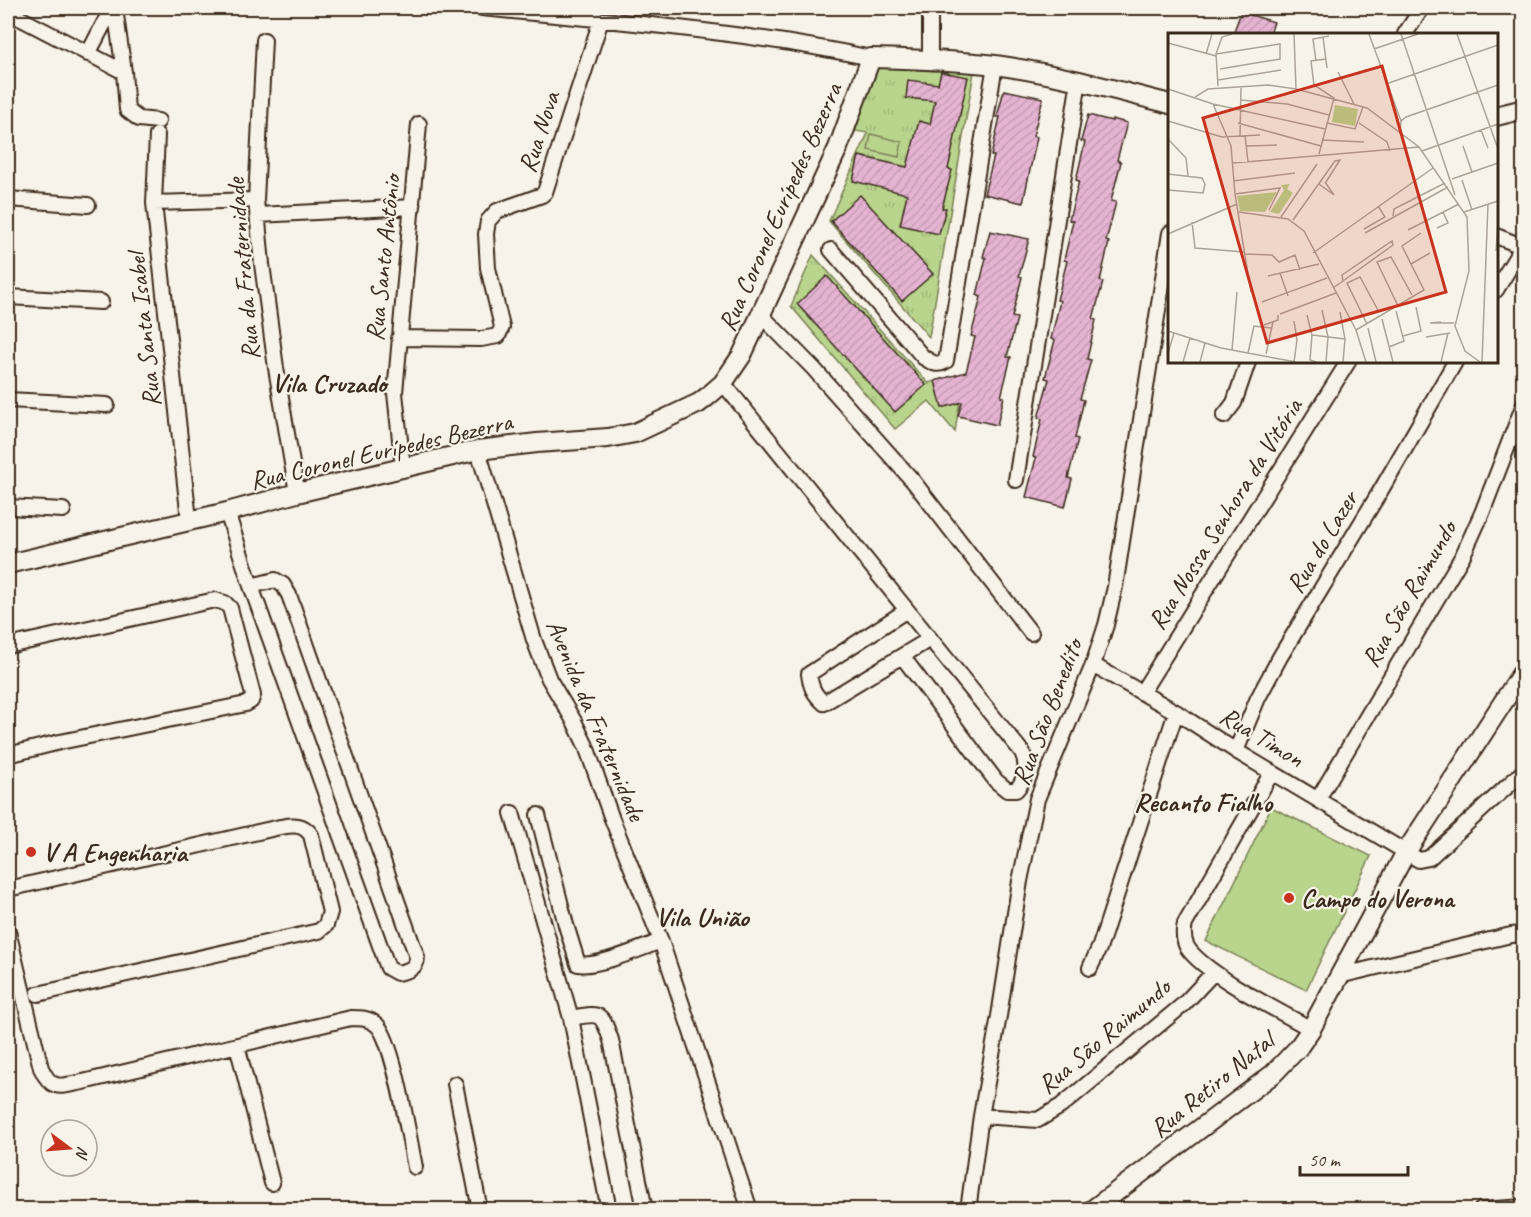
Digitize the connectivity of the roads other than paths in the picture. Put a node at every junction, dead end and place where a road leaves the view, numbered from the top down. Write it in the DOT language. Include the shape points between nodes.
graph roads {
  1 [pos="113,8"];
  2 [pos="482,8"];
  3 [pos="930,8"];
  4 [pos="1422,8"];
  5 [pos="8,12"];
  6 [pos="609,16"];
  7 [pos="1406,33"];
  8 [pos="264,40"];
  9 [pos="88,54"];
  10 [pos="871,58"];
  11 [pos="930,59"];
  12 [pos="995,65"];
  13 [pos="124,72"];
  14 [pos="1079,80"];
  15 [pos="1168,103"];
  16 [pos="1524,109"];
  17 [pos="1498,116"];
  18 [pos="419,124"];
  19 [pos="8,199"];
  20 [pos="256,200"];
  21 [pos="154,203"];
  22 [pos="88,206"];
  23 [pos="412,207"];
  24 [pos="258,215"];
  25 [pos="1498,236"];
  26 [pos="1168,245"];
  27 [pos="1523,245"];
  28 [pos="831,250"];
  29 [pos="1498,288"];
  30 [pos="8,297"];
  31 [pos="101,302"];
  32 [pos="762,316"];
  33 [pos="399,338"];
  34 [pos="1248,363"];
  35 [pos="1347,363"];
  36 [pos="1454,363"];
  37 [pos="723,383"];
  38 [pos="8,400"];
  39 [pos="1524,404"];
  40 [pos="107,405"];
  41 [pos="1224,416"];
  42 [pos="478,450"];
  43 [pos="403,468"];
  44 [pos="1016,480"];
  45 [pos="297,493"];
  46 [pos="8,507"];
  47 [pos="63,510"];
  48 [pos="227,512"];
  49 [pos="189,520"];
  50 [pos="8,564"];
  51 [pos="251,586"];
  52 [pos="907,610"];
  53 [pos="1031,633"];
  54 [pos="930,639"];
  55 [pos="8,646"];
  56 [pos="902,656"];
  57 [pos="1093,665"];
  58 [pos="1524,670"];
  59 [pos="1142,692"];
  60 [pos="1176,712"];
  61 [pos="1236,751"];
  62 [pos="8,755"];
  63 [pos="1524,771"];
  64 [pos="1272,772"];
  65 [pos="1318,799"];
  66 [pos="513,813"];
  67 [pos="538,815"];
  68 [pos="1406,852"];
  69 [pos="8,889"];
  70 [pos="8,931"];
  71 [pos="1524,934"];
  72 [pos="661,941"];
  73 [pos="1090,968"];
  74 [pos="1214,972"];
  75 [pos="1339,976"];
  76 [pos="38,994"];
  77 [pos="571,1018"];
  78 [pos="1311,1029"];
  79 [pos="237,1045"];
  80 [pos="455,1084"];
  81 [pos="981,1116"];
  82 [pos="415,1167"];
  83 [pos="272,1184"];
  84 [pos="1524,1207"];
  85 [pos="480,1209"];
  86 [pos="609,1209"];
  87 [pos="645,1209"];
  88 [pos="750,1209"];
  89 [pos="968,1209"];
  90 [pos="1092,1209"];
  91 [pos="1481,1209"];
  1 -- 9 [label="street"];
  1 -- 13 [label="street"];
  2 -- 6 [label="street"];
  3 -- 11 [label="street"];
  4 -- 7 [label="street"];
  5 -- 9 [label="street"];
  6 -- 10 [label="street" via="806,44"];
  6 -- 33 [label="street, Rua Nova" via="545,192 497,211 488,221 488,268 501,332 481,339"];
  8 -- 20 [label="street, Rua da Fraternidade"];
  9 -- 13 [label="street"];
  10 -- 11 [label="street"];
  10 -- 32 [label="street, Rua Coronel Eurípedes Bezerra" via="838,148"];
  11 -- 12 [label="street"];
  12 -- 14 [label="street"];
  12 -- 28 [label="street" via="945,361 934,364 923,357"];
  13 -- 21 [label="street, Rua Santa Isabel" via="127,110 158,128"];
  14 -- 15 [label="street"];
  14 -- 44 [label="street"];
  16 -- 17 [label="street"];
  18 -- 23 [label="street, Rua Santo Antônio"];
  19 -- 22 [label="street"];
  20 -- 21 [label="street"];
  20 -- 24 [label="street, Rua da Fraternidade"];
  21 -- 49 [label="street, Rua Santa Isabel"];
  23 -- 24 [label="street"];
  23 -- 33 [label="street, Rua Santo Antônio"];
  24 -- 45 [label="street, Rua da Fraternidade" via="274,357"];
  25 -- 27 [label="street"];
  26 -- 57 [label="street, Rua São Benedito" via="1115,587"];
  27 -- 29 [label="street"];
  30 -- 31 [label="street"];
  32 -- 37 [label="street, Rua Coronel Eurípedes Bezerra"];
  32 -- 53 [label="street" via="913,481"];
  33 -- 43 [label="street, Rua Santo Antônio" via="395,393"];
  34 -- 41 [label="street" via="1234,403"];
  35 -- 59 [label="street, Rua Nossa Senhora da Vitória"];
  36 -- 61 [label="street, Rua do Lazer" via="1280,657"];
  37 -- 42 [label="street, Rua Coronel Eurípedes Bezerra" via="699,403 635,433"];
  37 -- 52 [label="street"];
  38 -- 40 [label="street"];
  39 -- 65 [label="street, Rua São Raimundo" via="1463,555"];
  42 -- 43 [label="street, Rua Coronel Eurípedes Bezerra"];
  42 -- 72 [label="street, Avenida da Fraternidade" via="534,640 549,679 586,746"];
  43 -- 45 [label="street, Rua Coronel Eurípedes Bezerra"];
  45 -- 48 [label="street, Rua Coronel Eurípedes Bezerra"];
  46 -- 47 [label="street"];
  48 -- 49 [label="street, Rua Coronel Eurípedes Bezerra"];
  48 -- 51 [label="street"];
  49 -- 50 [label="street, Rua Coronel Eurípedes Bezerra"];
  51 -- 51 [label="street" via="388,968 397,973 413,968 417,957 289,595 275,580"];
  52 -- 54 [label="street"];
  52 -- 56 [label="street" via="809,675 811,687 824,703"];
  54 -- 56 [label="street"];
  54 -- 56 [label="street" via="1022,752 1026,766 1016,790 1007,790 996,782"];
  55 -- 62 [label="street" via="215,600 230,608 253,695 246,704"];
  57 -- 59 [label="street, Rua Timon"];
  57 -- 81 [label="street, Rua São Benedito" via="1037,799"];
  58 -- 68 [label="street, Rua Retiro Natal"];
  59 -- 60 [label="street, Rua Timon"];
  60 -- 61 [label="street, Rua Timon"];
  60 -- 73 [label="street"];
  61 -- 64 [label="street, Rua Timon"];
  63 -- 68 [label="street" via="1429,858 1419,860"];
  64 -- 65 [label="street, Rua Timon"];
  64 -- 74 [label="street" via="1185,924 1187,946"];
  65 -- 68 [label="street, Rua Timon"];
  66 -- 77 [label="street"];
  67 -- 72 [label="street" via="578,964 599,962"];
  68 -- 75 [label="street, Rua Retiro Natal"];
  69 -- 76 [label="street" via="280,826 300,826 312,835 330,912 326,925 319,931"];
  70 -- 79 [label="street" via="41,1068 48,1081 59,1086"];
  71 -- 75 [label="street"];
  72 -- 88 [label="street, Avenida da Fraternidade"];
  74 -- 78 [label="street"];
  74 -- 81 [label="street, Rua São Raimundo" via="1184,1004 1062,1106 1038,1119"];
  75 -- 78 [label="street, Rua Retiro Natal"];
  77 -- 86 [label="street"];
  77 -- 87 [label="street" via="593,1014 605,1021"];
  78 -- 90 [label="street, Rua Retiro Natal" via="1273,1074"];
  79 -- 82 [label="street" via="351,1018 371,1020 390,1049"];
  79 -- 83 [label="street"];
  80 -- 85 [label="street"];
  81 -- 89 [label="street, Rua São Benedito"];
  84 -- 91 [label="street"];
}
